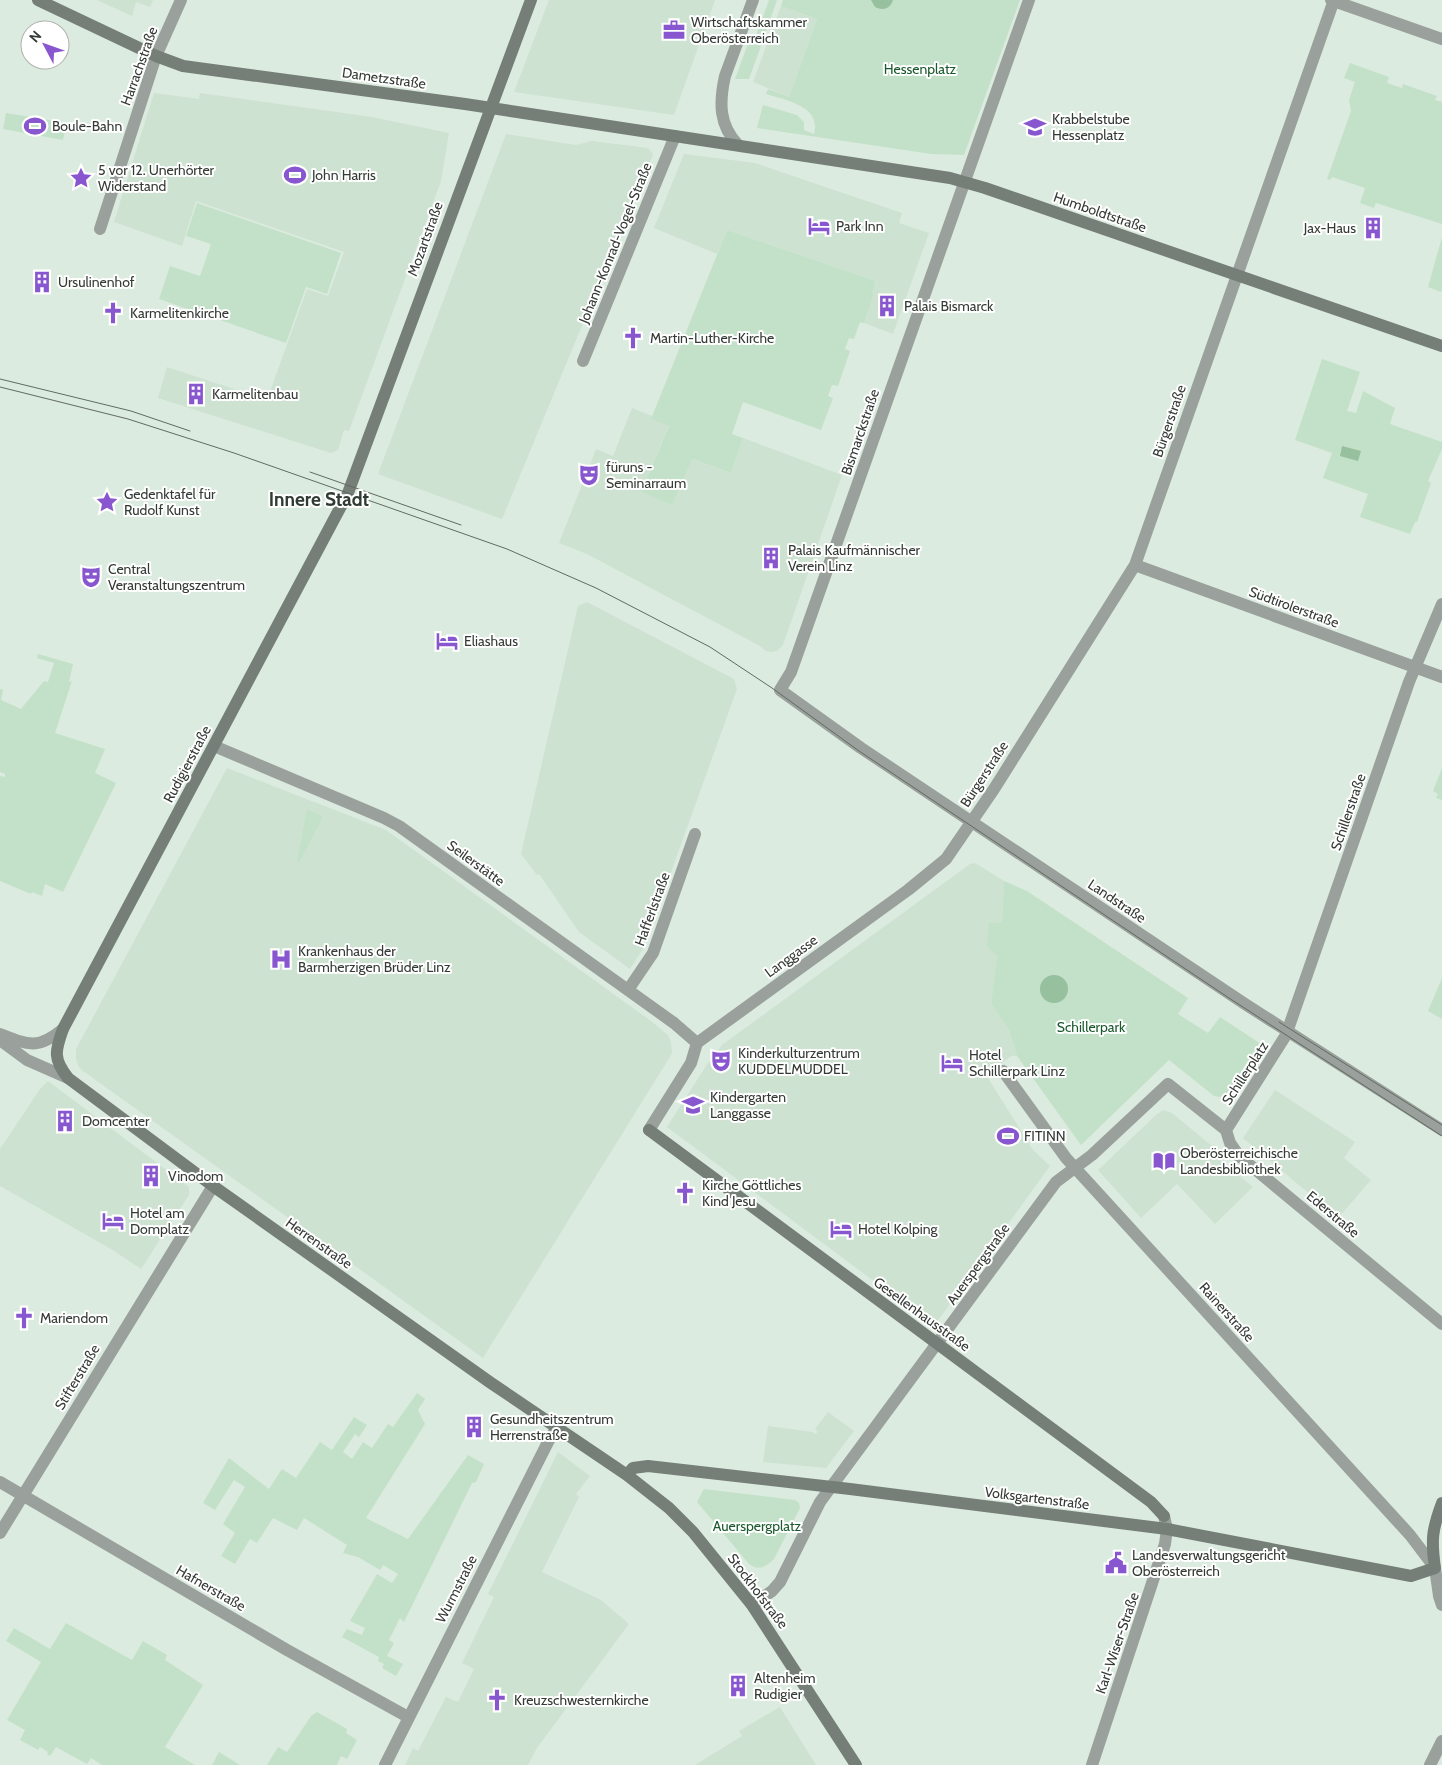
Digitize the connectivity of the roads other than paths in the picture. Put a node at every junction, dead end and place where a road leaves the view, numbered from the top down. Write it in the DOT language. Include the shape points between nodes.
graph roads {
  1 [pos="38,0"];
  2 [pos="181,0"];
  3 [pos="531,0"];
  4 [pos="753,0"];
  5 [pos="1029,0"];
  6 [pos="1333,0"];
  7 [pos="1442,39"];
  8 [pos="156,56"];
  9 [pos="490,108"];
  10 [pos="675,136"];
  11 [pos="738,145"];
  12 [pos="963,182"];
  13 [pos="100,229"];
  14 [pos="1236,275"];
  15 [pos="1442,346"];
  16 [pos="583,361"];
  17 [pos="349,489"];
  18 [pos="1135,565"];
  19 [pos="1442,604"];
  20 [pos="1415,668"];
  21 [pos="1442,677"];
  22 [pos="780,690"];
  23 [pos="214,746"];
  24 [pos="972,821"];
  25 [pos="695,834"];
  26 [pos="628,990"];
  27 [pos="63,1030"];
  28 [pos="1287,1031"];
  29 [pos="0,1034"];
  30 [pos="0,1040"];
  31 [pos="697,1043"];
  32 [pos="56,1054"];
  33 [pos="1003,1071"];
  34 [pos="68,1078"];
  35 [pos="1168,1084"];
  36 [pos="1226,1130"];
  37 [pos="1442,1130"];
  38 [pos="1075,1168"];
  39 [pos="213,1186"];
  40 [pos="1442,1324"];
  41 [pos="937,1344"];
  42 [pos="557,1428"];
  43 [pos="627,1475"];
  44 [pos="0,1482"];
  45 [pos="831,1487"];
  46 [pos="23,1495"];
  47 [pos="1442,1503"];
  48 [pos="1167,1530"];
  49 [pos="0,1533"];
  50 [pos="1438,1570"];
  51 [pos="752,1605"];
  52 [pos="1442,1605"];
  53 [pos="408,1717"];
  54 [pos="1442,1741"];
  55 [pos="385,1765"];
  56 [pos="856,1765"];
  57 [pos="1092,1765"];
  58 [pos="1430,1765"];
  1 -- 8 [label="street, Dametzstraße"];
  2 -- 8 [label="street, Harrachstraße"];
  3 -- 9 [label="street, Mozartstraße"];
  4 -- 11 [label="street" via="723,87 725,129"];
  5 -- 12 [label="street"];
  6 -- 7 [label="street"];
  6 -- 14 [label="street, Bürgerstraße"];
  8 -- 9 [label="street, Dametzstraße" via="184,66"];
  8 -- 13 [label="street, Harrachstraße"];
  9 -- 10 [label="street, Dametzstraße"];
  9 -- 17 [label="street, Mozartstraße"];
  10 -- 11 [label="street, Dametzstraße"];
  10 -- 16 [label="street, Johann-Konrad-Vogel-Straße"];
  11 -- 12 [label="street, Humboldtstraße"];
  12 -- 14 [label="street, Humboldtstraße"];
  12 -- 22 [label="street, Bismarckstraße" via="791,672"];
  14 -- 15 [label="street, Humboldtstraße"];
  14 -- 18 [label="street, Bürgerstraße"];
  17 -- 23 [label="street, Rudigierstraße"];
  18 -- 20 [label="street, Südtirolerstraße"];
  18 -- 24 [label="street, Bürgerstraße"];
  19 -- 20 [label="street, Schillerstraße"];
  20 -- 21 [label="street, Südtirolerstraße"];
  20 -- 28 [label="street, Schillerstraße"];
  22 -- 24 [label="street, Landstraße"];
  23 -- 26 [label="street, Seilerstätte" via="399,826"];
  23 -- 27 [label="street, Rudigierstraße"];
  24 -- 28 [label="street, Landstraße"];
  24 -- 31 [label="street, Langgasse" via="946,859 908,890"];
  25 -- 26 [label="street, Hafferlstraße" via="653,953"];
  26 -- 31 [label="street, Seilerstätte"];
  27 -- 29 [label="street" via="50,1040 32,1044"];
  27 -- 32 [label="street, Rudigierstraße"];
  28 -- 36 [label="street, Schillerplatz"];
  28 -- 37 [label="street, Landstraße"];
  30 -- 34 [label="street, Herrenstraße" via="27,1060"];
  31 -- 41 [label="street, Gesellenhausstraße" via="691,1063 649,1130"];
  32 -- 34 [label="street, Herrenstraße" via="59,1068"];
  33 -- 38 [label="street, Rainerstraße"];
  34 -- 39 [label="street, Herrenstraße"];
  35 -- 36 [label="street, Ederstraße"];
  35 -- 38 [label="street, Auerspergstraße"];
  36 -- 40 [label="street, Ederstraße" via="1230,1143 1240,1156"];
  38 -- 41 [label="street, Auerspergstraße" via="1056,1182"];
  38 -- 50 [label="street, Rainerstraße" via="1410,1535"];
  39 -- 42 [label="street, Herrenstraße"];
  39 -- 46 [label="street, Stifterstraße"];
  41 -- 45 [label="street, Auerspergstraße"];
  41 -- 48 [label="street, Gesellenhausstraße" via="1152,1502 1164,1516"];
  42 -- 43 [label="street, Stockhofstraße"];
  42 -- 53 [label="street, Wurmstraße"];
  43 -- 45 [label="street, Volksgartenstraße" via="633,1468 648,1466"];
  43 -- 51 [label="street, Stockhofstraße" via="693,1532"];
  44 -- 46 [label="street, Hafnerstraße"];
  45 -- 48 [label="street, Volksgartenstraße"];
  45 -- 51 [label="street, Auerspergstraße" via="820,1502 780,1582"];
  46 -- 49 [label="street, Stifterstraße"];
  46 -- 53 [label="street, Hafnerstraße"];
  47 -- 50 [label="street" via="1433,1528 1432,1547"];
  48 -- 50 [label="street, Volksgartenstraße" via="1411,1576"];
  48 -- 57 [label="street, Karl-Wiser-Straße" via="1166,1544"];
  50 -- 52 [label="street"];
  51 -- 56 [label="street, Stockhofstraße"];
  53 -- 55 [label="street, Wurmstraße"];
  54 -- 58 [label="street"];
}
